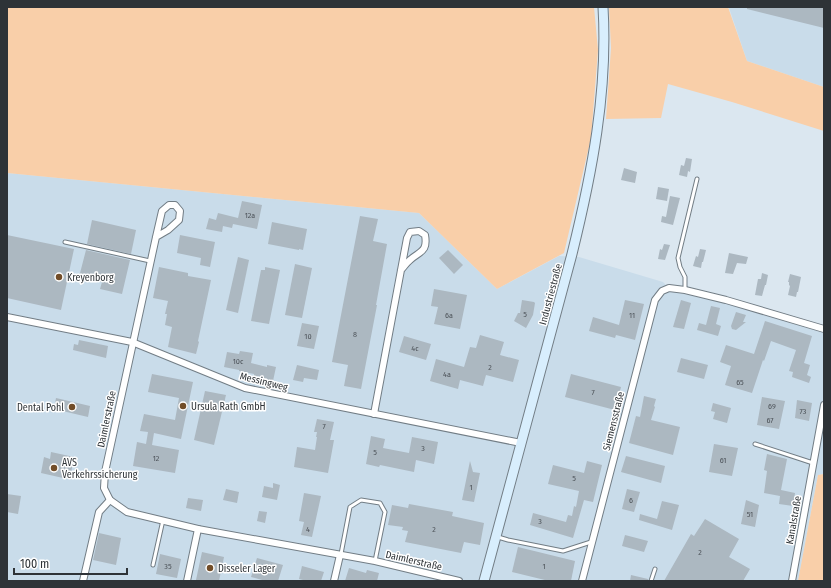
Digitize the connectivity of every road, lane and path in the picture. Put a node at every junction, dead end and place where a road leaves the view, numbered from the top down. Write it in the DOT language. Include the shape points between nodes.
graph roads {
  1 [pos="603,7"];
  2 [pos="697,179"];
  3 [pos="156,237"];
  4 [pos="65,242"];
  5 [pos="150,261"];
  6 [pos="401,270"];
  7 [pos="685,290"];
  8 [pos="7,317"];
  9 [pos="824,329"];
  10 [pos="132,342"];
  11 [pos="824,405"];
  12 [pos="374,414"];
  13 [pos="521,443"];
  14 [pos="755,444"];
  15 [pos="813,463"];
  16 [pos="110,500"];
  17 [pos="163,520"];
  18 [pos="198,529"];
  19 [pos="496,536"];
  20 [pos="592,542"];
  21 [pos="340,555"];
  22 [pos="375,561"];
  23 [pos="153,565"];
  24 [pos="655,568"];
  25 [pos="83,581"];
  26 [pos="187,581"];
  27 [pos="334,581"];
  28 [pos="459,581"];
  29 [pos="484,581"];
  30 [pos="582,581"];
  31 [pos="651,581"];
  32 [pos="792,581"];
  1 -- 13 [label="street, Industriestraße" via="605,48 597,139 582,214"];
  2 -- 7 [label="lane" via="678,258 685,277"];
  3 -- 3 [label="street" via="179,220 180,211 175,205 169,205 162,211"];
  3 -- 5 [label="street"];
  4 -- 5 [label="lane"];
  5 -- 10 [label="street"];
  6 -- 6 [label="street" via="407,238 410,232 419,231 425,236 424,250 408,261"];
  6 -- 12 [label="street"];
  7 -- 9 [label="street, Siemensstraße"];
  7 -- 20 [label="street, Siemensstraße" via="669,288 662,291 655,300"];
  8 -- 10 [label="street, Messingweg"];
  10 -- 12 [label="street, Messingweg" via="245,388"];
  10 -- 16 [label="street, Daimlerstraße" via="105,472 104,488"];
  11 -- 15 [label="street, Kanalstraße"];
  12 -- 13 [label="street, Messingweg"];
  13 -- 19 [label="street, Industriestraße"];
  14 -- 15 [label="lane"];
  15 -- 32 [label="street, Kanalstraße"];
  16 -- 17 [label="street, Daimlerstraße" via="127,512"];
  16 -- 25 [label="street" via="99,512"];
  17 -- 18 [label="street, Daimlerstraße"];
  17 -- 23 [label="lane"];
  18 -- 21 [label="street, Daimlerstraße"];
  18 -- 26 [label="street"];
  19 -- 20 [label="lane" via="563,551"];
  19 -- 29 [label="street, Industriestraße"];
  20 -- 30 [label="street, Siemensstraße"];
  21 -- 22 [label="street, Daimlerstraße"];
  21 -- 22 [label="lane" via="350,507 361,500 380,504 385,512"];
  21 -- 27 [label="street"];
  22 -- 28 [label="street, Daimlerstraße"];
  24 -- 31 [label="lane"];
}
